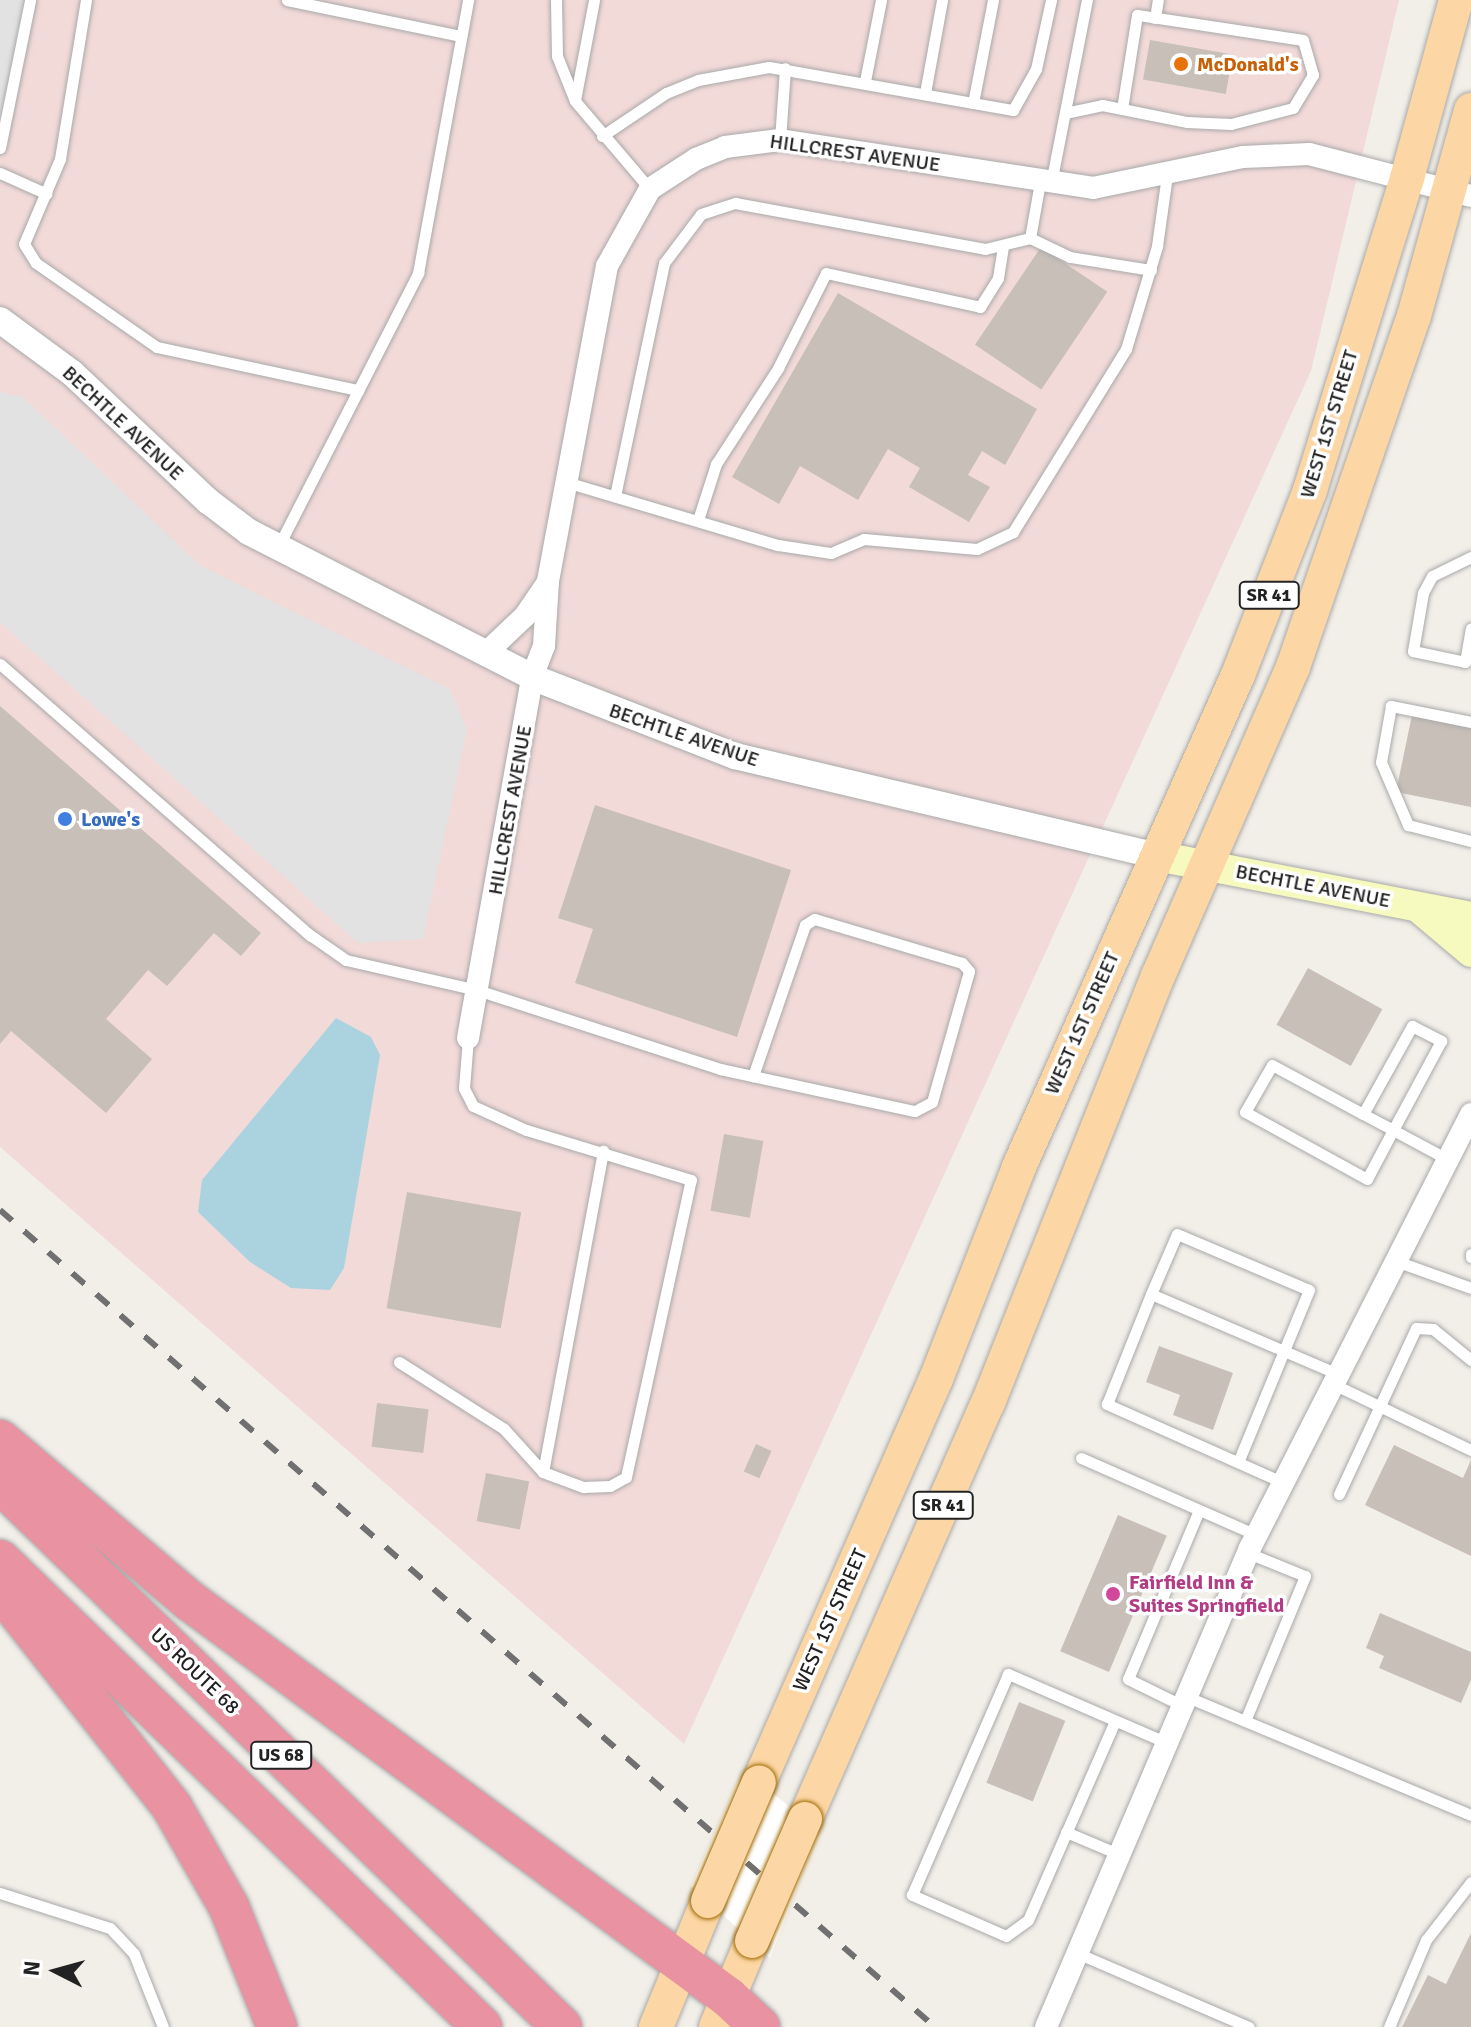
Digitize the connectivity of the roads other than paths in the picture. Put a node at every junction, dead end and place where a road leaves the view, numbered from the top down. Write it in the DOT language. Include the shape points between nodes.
graph roads {
  1 [pos="30,0"];
  2 [pos="86,0"];
  3 [pos="287,0"];
  4 [pos="468,0"];
  5 [pos="556,0"];
  6 [pos="594,0"];
  7 [pos="881,0"];
  8 [pos="942,0"];
  9 [pos="993,0"];
  10 [pos="1051,0"];
  11 [pos="1087,0"];
  12 [pos="1158,0"];
  13 [pos="1456,0"];
  14 [pos="1155,18"];
  15 [pos="461,36"];
  16 [pos="785,68"];
  17 [pos="865,81"];
  18 [pos="925,93"];
  19 [pos="575,101"];
  20 [pos="973,103"];
  21 [pos="1122,109"];
  22 [pos="1471,110"];
  23 [pos="1065,113"];
  24 [pos="602,136"];
  25 [pos="780,140"];
  26 [pos="0,148"];
  27 [pos="0,173"];
  28 [pos="1167,175"];
  29 [pos="1407,178"];
  30 [pos="1046,183"];
  31 [pos="650,189"];
  32 [pos="47,194"];
  33 [pos="1462,194"];
  34 [pos="1030,238"];
  35 [pos="1003,245"];
  36 [pos="1151,270"];
  37 [pos="0,320"];
  38 [pos="358,390"];
  39 [pos="566,482"];
  40 [pos="615,496"];
  41 [pos="698,520"];
  42 [pos="278,547"];
  43 [pos="1469,553"];
  44 [pos="548,581"];
  45 [pos="1471,629"];
  46 [pos="487,652"];
  47 [pos="0,664"];
  48 [pos="532,677"];
  49 [pos="1471,722"];
  50 [pos="1471,841"];
  51 [pos="1157,856"];
  52 [pos="1209,865"];
  53 [pos="1418,907"];
  54 [pos="1471,917"];
  55 [pos="1471,952"];
  56 [pos="477,990"];
  57 [pos="468,1038"];
  58 [pos="753,1076"];
  59 [pos="1363,1114"];
  60 [pos="1471,1114"];
  61 [pos="1393,1130"];
  62 [pos="603,1151"];
  63 [pos="1447,1159"];
  64 [pos="1393,1260"];
  65 [pos="1471,1288"];
  66 [pos="1151,1294"];
  67 [pos="1284,1351"];
  68 [pos="1471,1360"];
  69 [pos="399,1362"];
  70 [pos="1333,1378"];
  71 [pos="1377,1405"];
  72 [pos="0,1440"];
  73 [pos="1471,1450"];
  74 [pos="1081,1458"];
  75 [pos="1238,1462"];
  76 [pos="543,1472"];
  77 [pos="1282,1482"];
  78 [pos="0,1483"];
  79 [pos="1339,1494"];
  80 [pos="1199,1510"];
  81 [pos="1252,1544"];
  82 [pos="0,1560"];
  83 [pos="0,1589"];
  84 [pos="1183,1700"];
  85 [pos="1115,1721"];
  86 [pos="1245,1721"];
  87 [pos="1165,1742"];
  88 [pos="1471,1815"];
  89 [pos="1066,1832"];
  90 [pos="1118,1854"];
  91 [pos="1471,1882"];
  92 [pos="0,1893"];
  93 [pos="1077,1953"];
  94 [pos="682,1964"];
  95 [pos="722,2012"];
  96 [pos="657,2023"];
  97 [pos="163,2027"];
  98 [pos="277,2027"];
  99 [pos="482,2027"];
  100 [pos="562,2027"];
  101 [pos="760,2027"];
  102 [pos="1046,2027"];
  103 [pos="1249,2027"];
  104 [pos="1389,2027"];
  1 -- 26 [label="lane"];
  2 -- 32 [label="lane" via="60,159"];
  3 -- 15 [label="lane"];
  4 -- 15 [label="lane"];
  5 -- 19 [label="lane" via="557,56"];
  6 -- 19 [label="lane"];
  7 -- 17 [label="lane"];
  8 -- 18 [label="lane"];
  9 -- 20 [label="lane"];
  10 -- 20 [label="lane" via="1036,69 1013,110"];
  11 -- 23 [label="lane"];
  12 -- 14 [label="lane"];
  13 -- 29 [label="main road, WEST 1ST STREET / SR 41"];
  14 -- 21 [label="lane" via="1137,15"];
  14 -- 21 [label="lane" via="1303,40 1313,75 1293,108 1231,124"];
  15 -- 38 [label="lane" via="418,273"];
  16 -- 17 [label="lane"];
  16 -- 24 [label="lane" via="736,70 698,80 666,93"];
  16 -- 25 [label="lane"];
  17 -- 18 [label="lane"];
  18 -- 20 [label="lane"];
  19 -- 24 [label="lane"];
  21 -- 23 [label="lane" via="1102,105"];
  22 -- 33 [label="main road, SR 41"];
  23 -- 30 [label="lane"];
  24 -- 31 [label="lane"];
  25 -- 30 [label="street, HILLCREST AVENUE"];
  25 -- 31 [label="street, HILLCREST AVENUE" via="725,147"];
  27 -- 32 [label="lane"];
  28 -- 29 [label="street, HILLCREST AVENUE" via="1277,153 1353,162"];
  28 -- 30 [label="street, HILLCREST AVENUE" via="1107,187"];
  28 -- 36 [label="lane"];
  29 -- 33 [label="street, HILLCREST AVENUE"];
  29 -- 51 [label="main road, WEST 1ST STREET / SR 41" via="1310,490 1238,675"];
  30 -- 34 [label="lane"];
  31 -- 39 [label="street, HILLCREST AVENUE" via="607,266"];
  32 -- 38 [label="lane" via="24,244 36,263 157,347"];
  33 -- 52 [label="main road, SR 41" via="1293,667"];
  34 -- 35 [label="lane"];
  34 -- 36 [label="lane" via="1070,257"];
  35 -- 40 [label="lane" via="985,249 735,203 701,214 664,263"];
  35 -- 41 [label="lane" via="998,278 980,307 826,273 778,368 716,464"];
  36 -- 41 [label="lane" via="1126,349 1013,532 977,549 864,539 831,553 778,545"];
  37 -- 42 [label="street, BECHTLE AVENUE" via="72,373 208,501"];
  38 -- 42 [label="lane"];
  39 -- 40 [label="lane"];
  39 -- 44 [label="street, HILLCREST AVENUE"];
  40 -- 41 [label="lane"];
  42 -- 46 [label="street, BECHTLE AVENUE"];
  43 -- 45 [label="lane" via="1432,576 1423,593 1413,651 1465,662"];
  44 -- 46 [label="street, HILLCREST AVENUE" via="525,616"];
  44 -- 48 [label="street, HILLCREST AVENUE" via="544,646"];
  46 -- 48 [label="street, BECHTLE AVENUE"];
  47 -- 56 [label="lane" via="310,935 346,960"];
  48 -- 51 [label="street, BECHTLE AVENUE" via="735,756"];
  48 -- 56 [label="street, HILLCREST AVENUE"];
  49 -- 50 [label="lane" via="1391,706 1381,762 1408,825"];
  51 -- 52 [label="main road, BECHTLE AVENUE"];
  51 -- 94 [label="main road, WEST 1ST STREET / SR 41, bridge"];
  52 -- 53 [label="main road, BECHTLE AVENUE"];
  52 -- 95 [label="main road, SR 41, bridge" via="1106,1103 988,1403"];
  53 -- 54 [label="main road, BECHTLE AVENUE"];
  53 -- 55 [label="main road"];
  56 -- 57 [label="street, HILLCREST AVENUE"];
  56 -- 58 [label="lane"];
  57 -- 62 [label="lane" via="464,1088 473,1106 526,1130"];
  58 -- 58 [label="lane" via="924,1109 932,1102 969,971 962,963 814,919 805,925"];
  59 -- 61 [label="lane"];
  59 -- 61 [label="lane" via="1412,1026 1441,1041"];
  59 -- 61 [label="lane" via="1272,1065 1245,1112 1367,1179"];
  60 -- 63 [label="street"];
  61 -- 63 [label="lane"];
  62 -- 76 [label="lane"];
  62 -- 76 [label="lane" via="691,1180 626,1477 610,1486 583,1487"];
  63 -- 64 [label="street"];
  64 -- 65 [label="lane"];
  64 -- 70 [label="street"];
  66 -- 67 [label="lane"];
  66 -- 67 [label="lane" via="1177,1234 1309,1290"];
  66 -- 75 [label="lane" via="1107,1404"];
  67 -- 70 [label="lane"];
  67 -- 75 [label="lane"];
  68 -- 71 [label="lane" via="1433,1329 1416,1328"];
  69 -- 76 [label="lane" via="504,1429"];
  70 -- 71 [label="lane"];
  70 -- 77 [label="street"];
  71 -- 73 [label="lane"];
  71 -- 79 [label="lane"];
  72 -- 94 [label="highway" via="190,1601"];
  74 -- 80 [label="lane"];
  75 -- 77 [label="lane"];
  77 -- 81 [label="street"];
  78 -- 100 [label="highway, US ROUTE 68 / US 68"];
  80 -- 81 [label="lane"];
  80 -- 84 [label="lane" via="1128,1679"];
  81 -- 84 [label="street"];
  81 -- 86 [label="lane" via="1305,1576"];
  82 -- 99 [label="highway, US 68"];
  83 -- 98 [label="highway" via="172,1807 229,1907"];
  84 -- 86 [label="lane"];
  84 -- 87 [label="street"];
  85 -- 87 [label="lane"];
  85 -- 89 [label="lane"];
  85 -- 89 [label="lane" via="1008,1674 912,1895 1006,1936 1028,1920"];
  86 -- 88 [label="lane"];
  87 -- 90 [label="street"];
  89 -- 90 [label="lane"];
  90 -- 93 [label="street"];
  91 -- 104 [label="lane" via="1426,1940"];
  92 -- 97 [label="lane" via="110,1928 134,1954"];
  93 -- 102 [label="street"];
  93 -- 103 [label="lane"];
  94 -- 95 [label="highway"];
  94 -- 96 [label="main road, WEST 1ST STREET / SR 41"];
  95 -- 101 [label="highway"];
}
